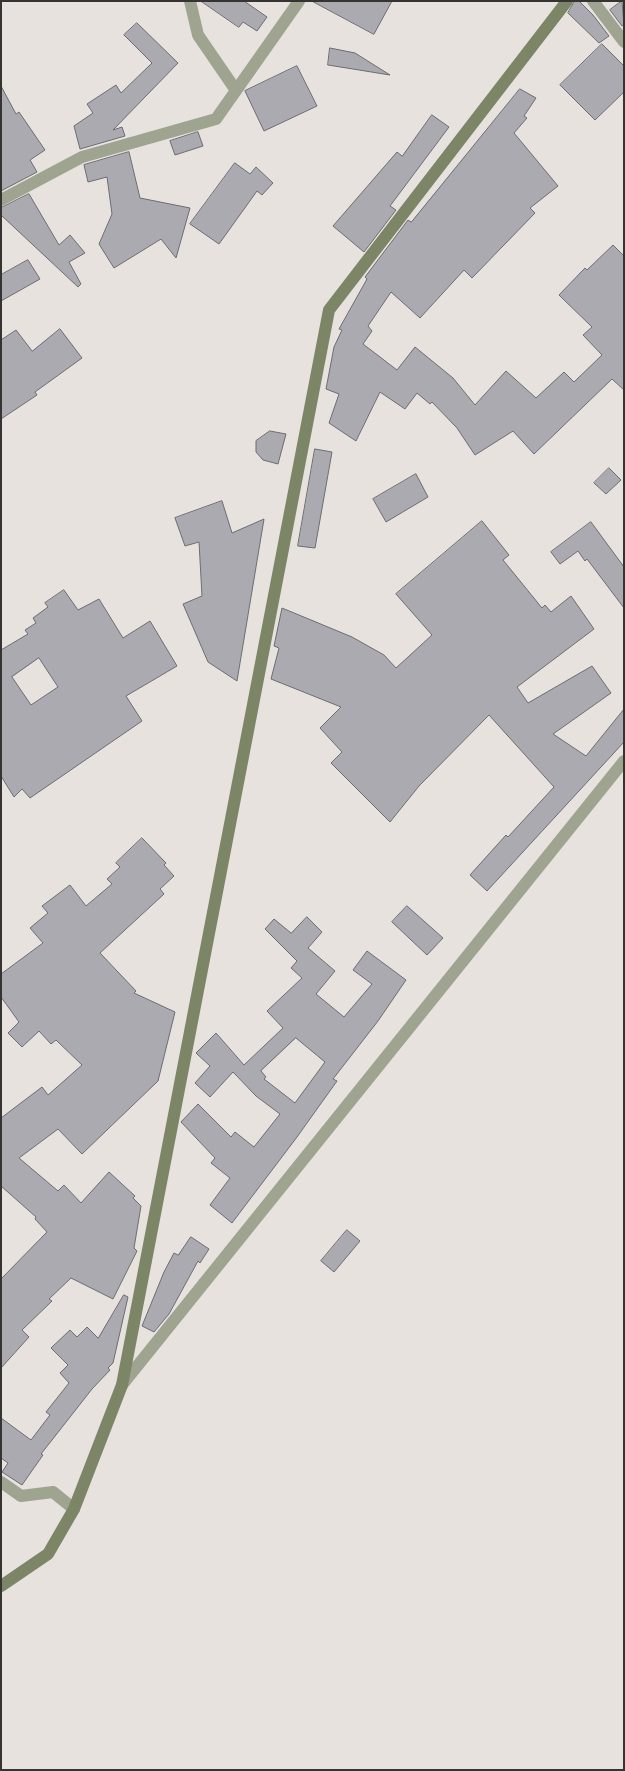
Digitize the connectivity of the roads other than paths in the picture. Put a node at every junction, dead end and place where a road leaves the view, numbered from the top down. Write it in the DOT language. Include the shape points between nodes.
graph roads {
  1 [pos="190,1"];
  2 [pos="299,1"];
  3 [pos="567,1"];
  4 [pos="593,1"];
  5 [pos="624,42"];
  6 [pos="235,89"];
  7 [pos="1,200"];
  8 [pos="624,761"];
  9 [pos="122,1385"];
  10 [pos="1,1482"];
  11 [pos="74,1509"];
  12 [pos="1,1586"];
  1 -- 6 [label="street" via="198,35"];
  2 -- 6 [label="street"];
  3 -- 9 [label="street" via="329,310"];
  4 -- 5 [label="street"];
  6 -- 7 [label="street" via="216,119 82,157"];
  8 -- 9 [label="street"];
  9 -- 11 [label="street"];
  10 -- 11 [label="street" via="21,1496 53,1492"];
  11 -- 12 [label="street" via="48,1554"];
}
